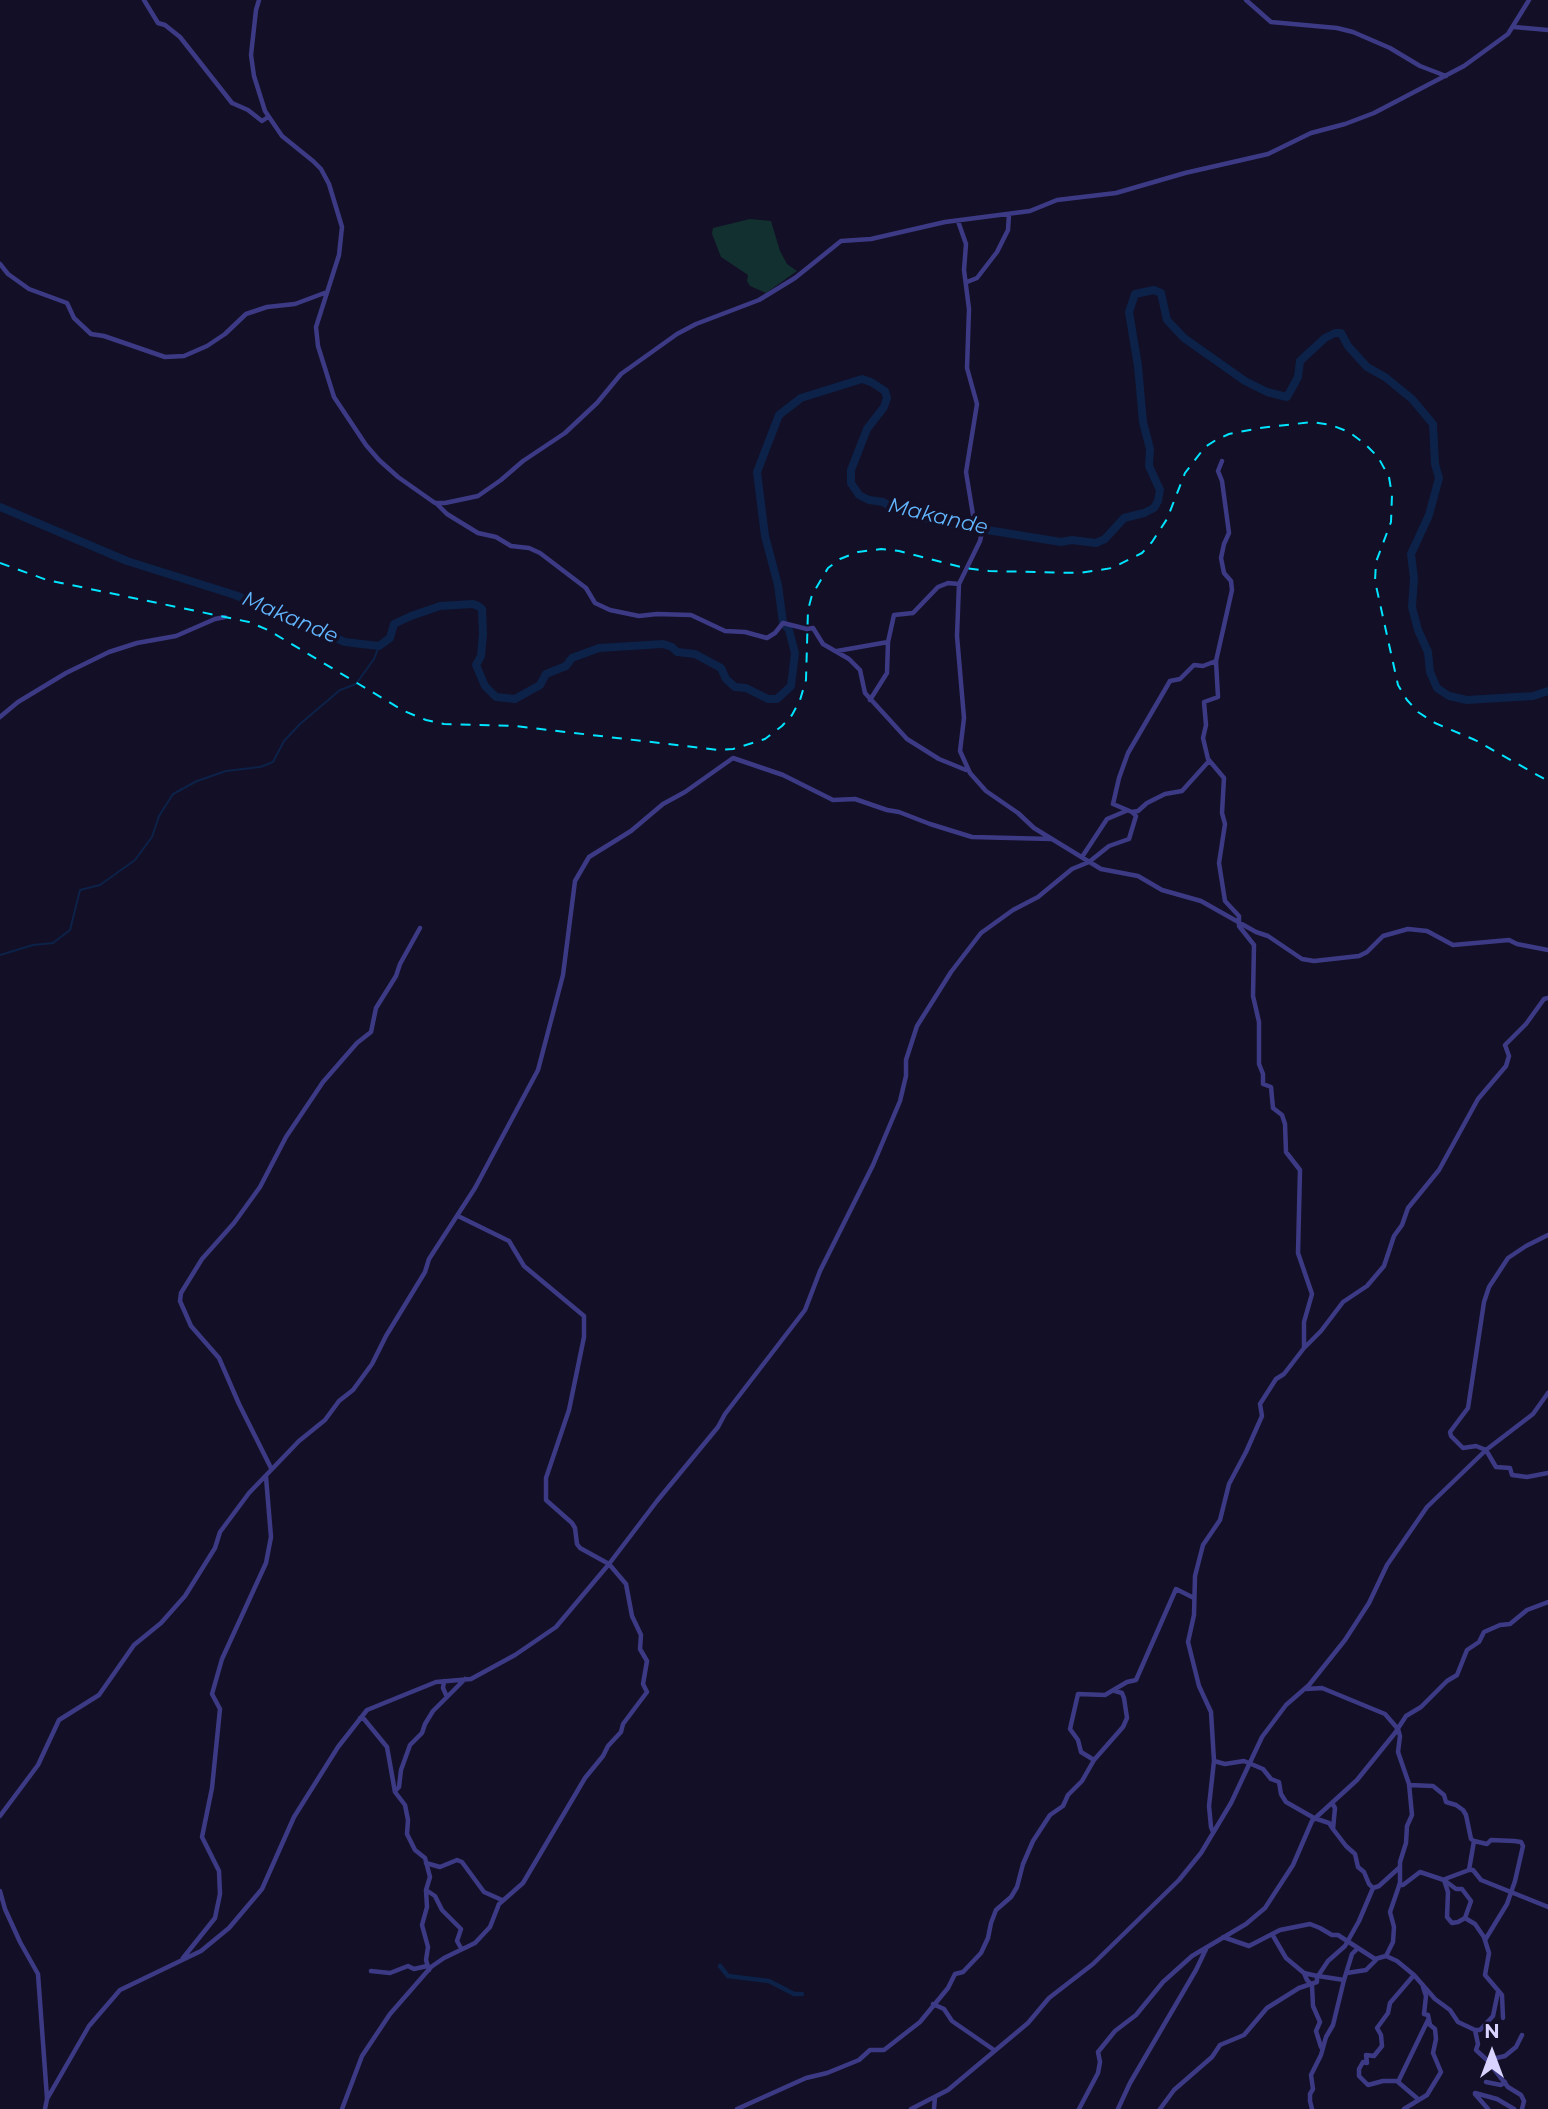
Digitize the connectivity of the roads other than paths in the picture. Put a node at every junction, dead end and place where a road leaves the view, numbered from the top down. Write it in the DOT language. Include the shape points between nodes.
graph roads {
  1 [pos="144,0"];
  2 [pos="259,0"];
  3 [pos="1246,0"];
  4 [pos="1529,0"];
  5 [pos="1514,27"];
  6 [pos="1548,30"];
  7 [pos="1447,76"];
  8 [pos="268,117"];
  9 [pos="1009,214"];
  10 [pos="958,221"];
  11 [pos="0,264"];
  12 [pos="967,282"];
  13 [pos="327,292"];
  14 [pos="1222,461"];
  15 [pos="435,503"];
  16 [pos="959,584"];
  17 [pos="225,617"];
  18 [pos="888,642"];
  19 [pos="836,651"];
  20 [pos="1216,661"];
  21 [pos="870,700"];
  22 [pos="0,718"];
  23 [pos="1209,761"];
  24 [pos="967,770"];
  25 [pos="1130,811"];
  26 [pos="1051,839"];
  27 [pos="1082,857"];
  28 [pos="1089,862"];
  29 [pos="1239,922"];
  30 [pos="420,928"];
  31 [pos="1548,950"];
  32 [pos="1548,998"];
  33 [pos="458,1216"];
  34 [pos="1548,1235"];
  35 [pos="1304,1348"];
  36 [pos="1548,1393"];
  37 [pos="1486,1450"];
  38 [pos="271,1468"];
  39 [pos="1548,1473"];
  40 [pos="266,1477"];
  41 [pos="609,1564"];
  42 [pos="1194,1598"];
  43 [pos="1548,1602"];
  44 [pos="466,1679"];
  45 [pos="444,1681"];
  46 [pos="1304,1689"];
  47 [pos="1115,1691"];
  48 [pos="447,1697"];
  49 [pos="360,1718"];
  50 [pos="1398,1728"];
  51 [pos="1094,1760"];
  52 [pos="1214,1761"];
  53 [pos="1250,1762"];
  54 [pos="1409,1784"];
  55 [pos="395,1792"];
  56 [pos="1332,1802"];
  57 [pos="0,1816"];
  58 [pos="1314,1818"];
  59 [pos="1333,1829"];
  60 [pos="1214,1833"];
  61 [pos="1474,1840"];
  62 [pos="426,1863"];
  63 [pos="1400,1866"];
  64 [pos="1469,1870"];
  65 [pos="1444,1880"];
  66 [pos="1399,1885"];
  67 [pos="1373,1888"];
  68 [pos="426,1890"];
  69 [pos="1511,1890"];
  70 [pos="0,1891"];
  71 [pos="502,1900"];
  72 [pos="1548,1908"];
  73 [pos="1465,1918"];
  74 [pos="1272,1934"];
  75 [pos="1223,1937"];
  76 [pos="1348,1940"];
  77 [pos="1485,1940"];
  78 [pos="461,1948"];
  79 [pos="1207,1948"];
  80 [pos="1358,1949"];
  81 [pos="1386,1956"];
  82 [pos="1377,1960"];
  83 [pos="180,1961"];
  84 [pos="428,1968"];
  85 [pos="371,1972"];
  86 [pos="1304,1973"];
  87 [pos="1347,1973"];
  88 [pos="1414,1975"];
  89 [pos="1318,1976"];
  90 [pos="1342,1982"];
  91 [pos="1312,1985"];
  92 [pos="1423,1986"];
  93 [pos="1498,1992"];
  94 [pos="933,2004"];
  95 [pos="1503,2018"];
  96 [pos="1429,2019"];
  97 [pos="1475,2030"];
  98 [pos="1522,2035"];
  99 [pos="994,2050"];
  100 [pos="1321,2050"];
  101 [pos="1487,2060"];
  102 [pos="1399,2081"];
  103 [pos="1486,2082"];
  104 [pos="1505,2082"];
  105 [pos="936,2096"];
  106 [pos="47,2099"];
  107 [pos="1418,2099"];
  108 [pos="1081,2108"];
  109 [pos="45,2109"];
  110 [pos="342,2109"];
  111 [pos="737,2109"];
  112 [pos="911,2109"];
  113 [pos="934,2109"];
  114 [pos="1118,2109"];
  115 [pos="1160,2109"];
  116 [pos="1312,2109"];
  117 [pos="1404,2109"];
  118 [pos="1488,2109"];
  119 [pos="1514,2109"];
  120 [pos="1522,2109"];
  1 -- 8 [label="street" via="158,23 180,37 232,103 262,121"];
  2 -- 8 [label="street" via="252,65"];
  3 -- 7 [label="street" via="1271,22 1337,27"];
  4 -- 5 [label="street"];
  5 -- 6 [label="street"];
  5 -- 7 [label="street" via="1485,54"];
  7 -- 9 [label="street" via="1357,120 1268,154 1124,192 1062,199"];
  8 -- 13 [label="street" via="288,142 317,165 329,184 342,235"];
  9 -- 10 [label="street"];
  9 -- 12 [label="street" via="1008,230 997,252 976,280"];
  10 -- 12 [label="street" via="965,241"];
  10 -- 15 [label="street" via="841,242 759,300 696,324 660,345 621,374 565,433 478,496"];
  11 -- 13 [label="street" via="29,289 67,303 74,318 91,334 166,356 184,356 207,346 246,314"];
  12 -- 16 [label="street" via="967,368 977,406 966,472 973,515 982,528"];
  13 -- 15 [label="street" via="316,333 334,397 379,460"];
  14 -- 20 [label="street" via="1218,471 1230,533 1221,558 1232,590"];
  15 -- 19 [label="street" via="478,533 540,553 586,588 595,603 610,610 639,616 691,615 725,631 767,638 783,623 812,628 823,644"];
  16 -- 18 [label="street" via="938,587 913,613 894,614"];
  16 -- 24 [label="street" via="957,636 964,718 960,751"];
  17 -- 22 [label="street" via="176,636 109,652 57,678"];
  18 -- 19 [label="street"];
  18 -- 21 [label="street" via="887,673"];
  19 -- 21 [label="street" via="860,672"];
  20 -- 23 [label="street" via="1218,697 1203,702 1203,738"];
  20 -- 25 [label="street" via="1192,666 1180,680 1170,681 1159,696 1119,778 1113,804"];
  21 -- 24 [label="street" via="920,749"];
  23 -- 25 [label="street" via="1182,791"];
  23 -- 29 [label="street" via="1224,778 1225,824 1219,863 1226,903 1238,914"];
  24 -- 26 [label="street" via="986,791"];
  25 -- 27 [label="street" via="1107,818"];
  25 -- 28 [label="street" via="1136,819 1129,839 1109,846"];
  26 -- 27 [label="street"];
  26 -- 33 [label="street" via="972,837 855,799 833,800 783,775 729,759 596,851 578,871 563,975 538,1070"];
  27 -- 28 [label="street"];
  28 -- 29 [label="street" via="1138,876"];
  28 -- 41 [label="street" via="981,933 951,972 917,1026 900,1101 805,1310"];
  29 -- 31 [label="street" via="1309,961 1359,956 1383,936 1408,929 1427,931 1453,945 1508,940"];
  29 -- 35 [label="street" via="1254,945 1253,996 1263,1083 1270,1087 1271,1103 1285,1124 1286,1152 1300,1170 1297,1245 1312,1294 1304,1322"];
  30 -- 38 [label="street" via="376,1008 371,1032 323,1082 286,1137 261,1187 202,1259 181,1293 191,1326 219,1358"];
  32 -- 35 [label="street" via="1505,1045 1506,1066 1478,1099 1439,1170 1408,1208 1384,1266 1367,1286 1344,1300"];
  33 -- 38 [label="street" via="353,1391"];
  33 -- 41 [label="street" via="509,1241 524,1266 584,1316 569,1410 546,1478 546,1500 572,1523 580,1548"];
  34 -- 37 [label="street" via="1508,1258 1485,1297 1468,1408 1450,1434 1463,1448"];
  35 -- 42 [label="street" via="1261,1404 1262,1416 1229,1484 1220,1520 1203,1545"];
  36 -- 37 [label="street" via="1525,1421"];
  37 -- 39 [label="street" via="1496,1466 1510,1468 1512,1475"];
  37 -- 46 [label="street" via="1427,1507 1387,1565 1349,1635"];
  38 -- 40 [label="street"];
  40 -- 57 [label="street" via="229,1519 208,1561 180,1601 134,1645 99,1695 59,1720 38,1765"];
  40 -- 83 [label="street" via="271,1537 267,1563 222,1659 212,1694 219,1709 202,1837 219,1871 220,1894 215,1918"];
  41 -- 44 [label="street" via="556,1627 515,1655"];
  41 -- 71 [label="street" via="627,1587 641,1635 640,1650 647,1661 643,1684 647,1692 585,1778 523,1883"];
  42 -- 47 [label="street" via="1176,1589 1136,1680"];
  42 -- 52 [label="street" via="1188,1642 1211,1712"];
  43 -- 50 [label="street" via="1527,1609 1510,1624 1484,1632 1467,1650 1457,1675 1406,1716"];
  44 -- 45 [label="street"];
  44 -- 48 [label="street"];
  45 -- 48 [label="street"];
  45 -- 49 [label="street" via="368,1710"];
  46 -- 50 [label="street" via="1322,1688 1385,1714"];
  46 -- 53 [label="street" via="1271,1724"];
  47 -- 51 [label="street" via="1122,1693 1127,1717"];
  47 -- 51 [label="street" via="1078,1695 1070,1729 1081,1752"];
  48 -- 55 [label="street" via="410,1745"];
  49 -- 55 [label="street" via="387,1747"];
  49 -- 83 [label="street" via="294,1817 262,1889 229,1928"];
  50 -- 54 [label="street" via="1398,1752"];
  50 -- 56 [label="street" via="1357,1780"];
  51 -- 94 [label="street" via="1033,1840 1017,1887 996,1910 981,1953 963,1972 954,1974"];
  52 -- 53 [label="street"];
  52 -- 60 [label="street" via="1209,1806"];
  53 -- 58 [label="street" via="1279,1782 1286,1802"];
  53 -- 60 [label="street"];
  54 -- 61 [label="street" via="1433,1786 1446,1802 1461,1808"];
  54 -- 63 [label="street" via="1412,1815"];
  55 -- 62 [label="street" via="405,1805 410,1842"];
  56 -- 58 [label="street"];
  56 -- 59 [label="street"];
  58 -- 59 [label="street"];
  58 -- 75 [label="street" via="1293,1865 1265,1908"];
  59 -- 67 [label="street" via="1355,1854"];
  60 -- 99 [label="street" via="1180,1881"];
  61 -- 64 [label="street"];
  61 -- 69 [label="street" via="1521,1842"];
  62 -- 68 [label="street" via="430,1877"];
  62 -- 71 [label="street" via="440,1867 462,1862 484,1892"];
  63 -- 66 [label="street"];
  63 -- 67 [label="street"];
  64 -- 65 [label="street"];
  64 -- 69 [label="street" via="1485,1882"];
  65 -- 66 [label="street" via="1420,1872"];
  65 -- 73 [label="street" via="1462,1889 1471,1901"];
  65 -- 73 [label="street" via="1448,1920"];
  66 -- 81 [label="street" via="1390,1912 1393,1942"];
  67 -- 76 [label="street"];
  68 -- 78 [label="street" via="461,1929 457,1941"];
  68 -- 84 [label="street" via="422,1925"];
  69 -- 72 [label="street"];
  69 -- 77 [label="street"];
  70 -- 106 [label="street" via="38,1974"];
  71 -- 78 [label="street" via="490,1927 475,1943"];
  73 -- 77 [label="street"];
  74 -- 75 [label="street" via="1250,1946"];
  74 -- 76 [label="street" via="1310,1924"];
  74 -- 86 [label="street" via="1286,1958"];
  75 -- 79 [label="street"];
  76 -- 80 [label="street"];
  76 -- 89 [label="street"];
  77 -- 93 [label="street" via="1489,1953 1485,1975"];
  78 -- 84 [label="street"];
  79 -- 108 [label="street" via="1173,1972 1098,2052 1098,2073"];
  79 -- 114 [label="street"];
  80 -- 82 [label="street"];
  80 -- 87 [label="street"];
  81 -- 82 [label="street"];
  81 -- 88 [label="street"];
  82 -- 87 [label="street" via="1366,1970"];
  83 -- 106 [label="street" via="120,1990 89,2026"];
  84 -- 85 [label="street"];
  84 -- 110 [label="street" via="362,2056"];
  86 -- 89 [label="street"];
  86 -- 91 [label="street"];
  87 -- 90 [label="street"];
  88 -- 92 [label="street"];
  88 -- 102 [label="street" via="1390,2003 1377,2028 1382,2046 1374,2056 1366,2055 1367,2063 1359,2069 1368,2085"];
  89 -- 90 [label="street"];
  89 -- 91 [label="street"];
  90 -- 100 [label="street" via="1334,2025"];
  91 -- 100 [label="street"];
  91 -- 115 [label="street" via="1267,2008 1244,2035 1220,2045"];
  92 -- 96 [label="street" via="1424,2014"];
  92 -- 97 [label="street" via="1458,2022"];
  93 -- 95 [label="street" via="1503,1996"];
  93 -- 97 [label="street" via="1493,2016"];
  94 -- 99 [label="street"];
  94 -- 111 [label="street" via="920,2022 884,2050 870,2050 859,2060"];
  96 -- 102 [label="street"];
  96 -- 107 [label="street" via="1435,2029 1433,2053 1441,2072 1427,2095"];
  97 -- 101 [label="street" via="1476,2050"];
  98 -- 101 [label="street" via="1505,2056"];
  99 -- 105 [label="street"];
  100 -- 116 [label="street" via="1311,2075"];
  101 -- 104 [label="street"];
  102 -- 107 [label="street"];
  103 -- 104 [label="street"];
  104 -- 120 [label="street" via="1523,2098"];
  105 -- 112 [label="street"];
  105 -- 113 [label="street"];
  106 -- 109 [label="street"];
  107 -- 117 [label="street"];
  118 -- 119 [label="street" via="1475,2094"];
}
